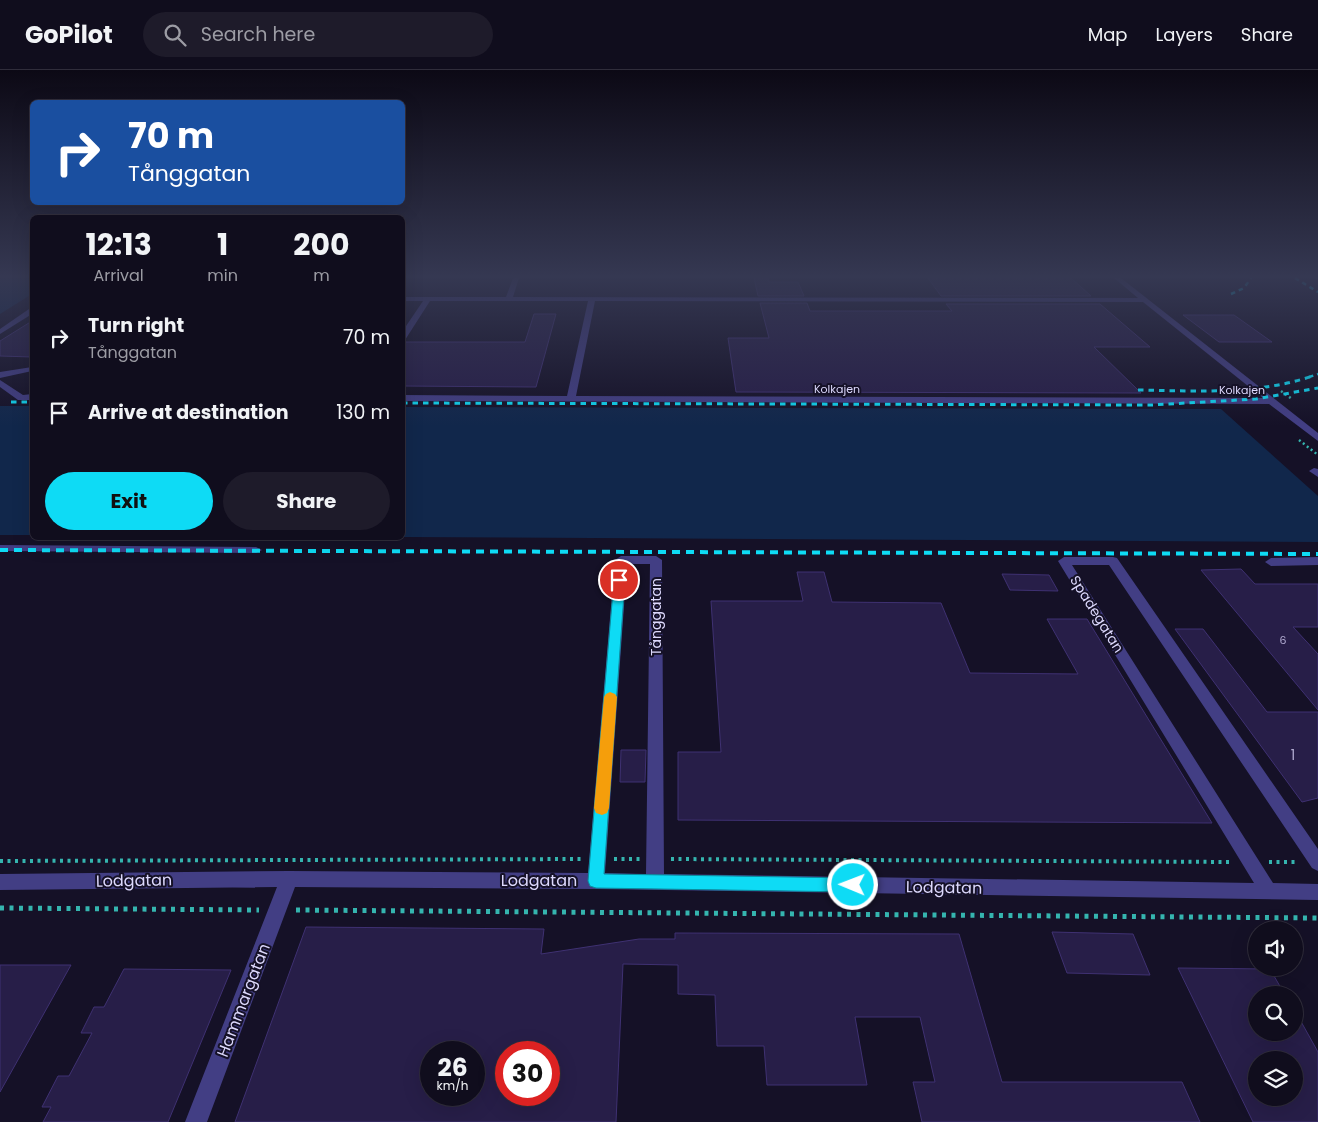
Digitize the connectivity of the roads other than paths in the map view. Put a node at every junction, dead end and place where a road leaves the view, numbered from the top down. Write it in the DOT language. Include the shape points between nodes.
graph roads {
  1 [pos="587,327"];
  2 [pos="1179,327"];
  3 [pos="30,369"];
  4 [pos="0,375"];
  5 [pos="0,383"];
  6 [pos="30,398"];
  7 [pos="405,398"];
  8 [pos="572,399"];
  9 [pos="1271,401"];
  10 [pos="1318,438"];
  11 [pos="0,548"];
  12 [pos="256,550"];
  13 [pos="1318,561"];
  14 [pos="1271,562"];
  15 [pos="1318,863"];
  16 [pos="289,879"];
  17 [pos="596,881"];
  18 [pos="0,882"];
  19 [pos="655,882"];
  20 [pos="1269,892"];
  21 [pos="1318,892"];
  22 [pos="196,1122"];
  1 -- 8 [label="street"];
  2 -- 9 [label="street"];
  3 -- 4 [label="street"];
  5 -- 6 [label="street" via="21,398"];
  7 -- 8 [label="street, Kolkajen"];
  8 -- 9 [label="street, Kolkajen"];
  9 -- 10 [label="street"];
  11 -- 12 [label="street"];
  13 -- 14 [label="street"];
  15 -- 20 [label="street, Spadegatan" via="1114,561 1064,560"];
  16 -- 17 [label="street, Lodgatan"];
  16 -- 18 [label="street, Lodgatan"];
  16 -- 22 [label="street, Hammargatan"];
  17 -- 19 [label="street, Lodgatan"];
  17 -- 19 [label="street, Tånggatan" via="621,560 656,560"];
  19 -- 20 [label="street, Lodgatan"];
  20 -- 21 [label="street, Lodgatan"];
}
